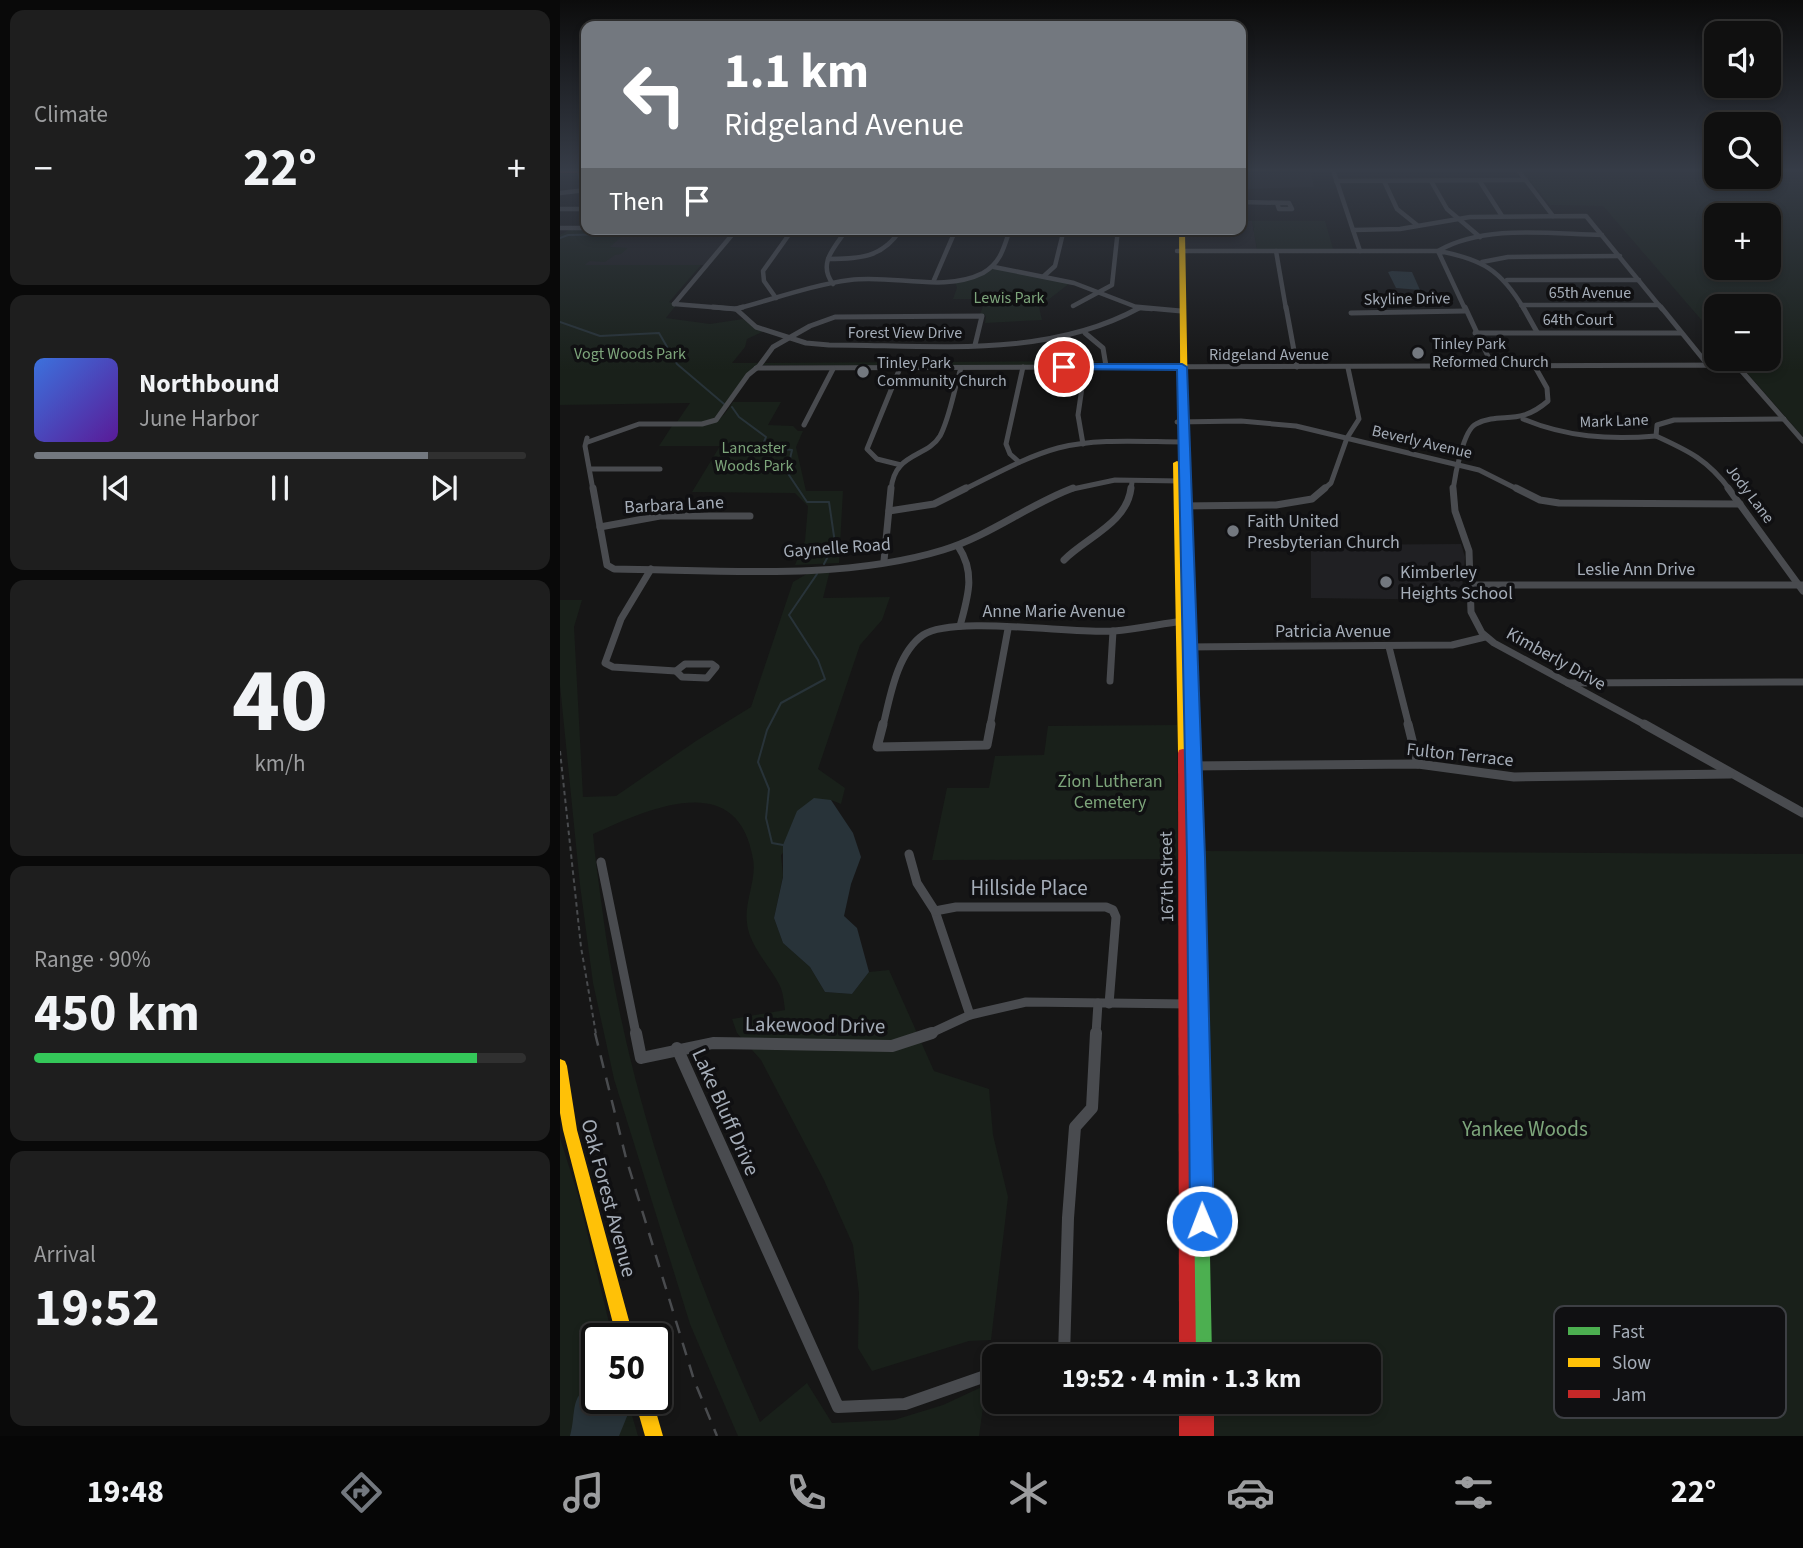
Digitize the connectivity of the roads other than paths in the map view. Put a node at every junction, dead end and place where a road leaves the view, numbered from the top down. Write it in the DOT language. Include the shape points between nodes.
graph roads {
  1 [pos="731,236"];
  2 [pos="788,236"];
  3 [pos="843,236"];
  4 [pos="897,236"];
  5 [pos="953,236"];
  6 [pos="1008,236"];
  7 [pos="1062,236"];
  8 [pos="1117,236"];
  9 [pos="1177,236"];
  10 [pos="1181,236"];
  11 [pos="1355,236"];
  12 [pos="1540,236"];
  13 [pos="1603,236"];
  14 [pos="1480,237"];
  15 [pos="1179,251"];
  16 [pos="1276,251"];
  17 [pos="1360,251"];
  18 [pos="1438,251"];
  19 [pos="1620,256"];
  20 [pos="828,259"];
  21 [pos="1482,262"];
  22 [pos="994,267"];
  23 [pos="1044,276"];
  24 [pos="934,280"];
  25 [pos="1639,280"];
  26 [pos="1507,281"];
  27 [pos="833,284"];
  28 [pos="1101,291"];
  29 [pos="776,298"];
  30 [pos="1521,305"];
  31 [pos="1659,305"];
  32 [pos="1073,306"];
  33 [pos="1139,308"];
  34 [pos="736,309"];
  35 [pos="1465,310"];
  36 [pos="1179,311"];
  37 [pos="1351,313"];
  38 [pos="1537,332"];
  39 [pos="1681,332"];
  40 [pos="1085,333"];
  41 [pos="1475,333"];
  42 [pos="788,338"];
  43 [pos="975,345"];
  44 [pos="1704,361"];
  45 [pos="1492,365"];
  46 [pos="1534,365"];
  47 [pos="1704,365"];
  48 [pos="1106,366"];
  49 [pos="1023,367"];
  50 [pos="1084,367"];
  51 [pos="1179,367"];
  52 [pos="1297,367"];
  53 [pos="756,368"];
  54 [pos="900,368"];
  55 [pos="961,368"];
  56 [pos="1348,368"];
  57 [pos="833,369"];
  58 [pos="1742,371"];
  59 [pos="1523,419"];
  60 [pos="1784,419"];
  61 [pos="1180,422"];
  62 [pos="804,425"];
  63 [pos="1656,436"];
  64 [pos="1347,438"];
  65 [pos="1180,441"];
  66 [pos="1803,441"];
  67 [pos="1083,444"];
  68 [pos="1019,461"];
  69 [pos="901,465"];
  70 [pos="1458,465"];
  71 [pos="590,469"];
  72 [pos="660,469"];
  73 [pos="1180,481"];
  74 [pos="1132,482"];
  75 [pos="1740,504"];
  76 [pos="1181,506"];
  77 [pos="889,511"];
  78 [pos="750,516"];
  79 [pos="600,527"];
  80 [pos="958,546"];
  81 [pos="1064,560"];
  82 [pos="884,561"];
  83 [pos="651,569"];
  84 [pos="1469,585"];
  85 [pos="1802,587"];
  86 [pos="1183,621"];
  87 [pos="960,626"];
  88 [pos="1008,629"];
  89 [pos="1114,631"];
  90 [pos="1486,637"];
  91 [pos="1184,647"];
  92 [pos="1389,647"];
  93 [pos="676,671"];
  94 [pos="1110,681"];
  95 [pos="1803,682"];
  96 [pos="1567,683"];
  97 [pos="1418,764"];
  98 [pos="1188,766"];
  99 [pos="1733,774"];
  100 [pos="1803,813"];
  101 [pos="909,854"];
  102 [pos="601,862"];
  103 [pos="934,911"];
  104 [pos="1104,1003"];
  105 [pos="1192,1004"];
  106 [pos="970,1015"];
  107 [pos="677,1048"];
  108 [pos="560,1066"];
  109 [pos="622,1323"];
  110 [pos="1064,1344"];
  111 [pos="1188,1344"];
  112 [pos="1204,1344"];
  113 [pos="982,1377"];
  114 [pos="647,1414"];
  115 [pos="1188,1414"];
  116 [pos="1205,1414"];
  117 [pos="653,1436"];
  118 [pos="1188,1436"];
  119 [pos="1205,1436"];
  1 -- 34 [label="street" via="674,304"];
  2 -- 29 [label="street" via="763,271"];
  3 -- 20 [label="street"];
  4 -- 20 [label="street" via="880,253"];
  5 -- 24 [label="street"];
  6 -- 22 [label="street"];
  7 -- 23 [label="street" via="1055,267"];
  8 -- 28 [label="street" via="1112,285"];
  9 -- 15 [label="main road, 167th Street"];
  10 -- 15 [label="main road, 167th Street"];
  11 -- 17 [label="street"];
  12 -- 14 [label="street"];
  13 -- 19 [label="street"];
  14 -- 18 [label="street"];
  15 -- 16 [label="street"];
  15 -- 36 [label="main road, 167th Street"];
  16 -- 17 [label="street"];
  16 -- 52 [label="street"];
  17 -- 18 [label="street"];
  18 -- 21 [label="street"];
  18 -- 35 [label="street"];
  19 -- 21 [label="street" via="1502,257"];
  19 -- 25 [label="street"];
  20 -- 27 [label="street" via="824,272"];
  21 -- 26 [label="street"];
  22 -- 23 [label="street"];
  22 -- 24 [label="street" via="964,278"];
  23 -- 28 [label="street"];
  24 -- 27 [label="street" via="859,279"];
  25 -- 26 [label="street"];
  25 -- 31 [label="street"];
  26 -- 30 [label="street"];
  27 -- 29 [label="street"];
  28 -- 32 [label="street"];
  28 -- 33 [label="street"];
  29 -- 34 [label="street"];
  30 -- 31 [label="street, 65th Avenue"];
  30 -- 38 [label="street"];
  31 -- 39 [label="street"];
  33 -- 36 [label="street"];
  33 -- 40 [label="street, Forest View Drive"];
  34 -- 42 [label="street, Forest View Drive" via="755,327"];
  35 -- 37 [label="street, Skyline Drive"];
  35 -- 41 [label="street"];
  36 -- 51 [label="main road, 167th Street"];
  38 -- 39 [label="street, 64th Court"];
  38 -- 41 [label="street, 64th Court"];
  39 -- 44 [label="street"];
  40 -- 43 [label="street, Forest View Drive" via="1021,344"];
  40 -- 48 [label="street" via="1103,348"];
  41 -- 45 [label="street"];
  42 -- 43 [label="street, Forest View Drive" via="829,345"];
  42 -- 43 [label="street" via="844,316 973,314 983,317"];
  42 -- 53 [label="street"];
  45 -- 46 [label="street, Ridgeland Avenue"];
  45 -- 56 [label="street, Ridgeland Avenue"];
  46 -- 47 [label="street, Ridgeland Avenue"];
  46 -- 59 [label="street" via="1548,401"];
  48 -- 50 [label="street, Ridgeland Avenue"];
  48 -- 51 [label="street, Ridgeland Avenue"];
  49 -- 50 [label="street, Ridgeland Avenue"];
  49 -- 55 [label="street, Ridgeland Avenue"];
  49 -- 68 [label="street" via="1006,444"];
  50 -- 67 [label="street" via="1078,415"];
  51 -- 52 [label="street, Ridgeland Avenue"];
  51 -- 61 [label="main road, 167th Street"];
  52 -- 56 [label="street, Ridgeland Avenue"];
  53 -- 57 [label="street, Ridgeland Avenue"];
  53 -- 71 [label="street, Gaynelle Road" via="721,416 702,424 639,424 588,440"];
  54 -- 55 [label="street, Ridgeland Avenue"];
  54 -- 57 [label="street, Ridgeland Avenue"];
  54 -- 69 [label="street" via="867,449 877,460"];
  55 -- 69 [label="street" via="939,438"];
  56 -- 64 [label="street" via="1359,419"];
  57 -- 62 [label="street"];
  58 -- 60 [label="street, Ridgeland Avenue"];
  59 -- 63 [label="street, Mark Lane" via="1582,437"];
  59 -- 70 [label="street, Kimberly Drive" via="1475,424"];
  60 -- 63 [label="street, Mark Lane" via="1674,420 1657,425"];
  60 -- 66 [label="street"];
  61 -- 64 [label="street, Beverly Avenue" via="1261,422"];
  61 -- 65 [label="main road, 167th Street"];
  63 -- 75 [label="street, Jody Lane" via="1706,461"];
  64 -- 70 [label="street, Beverly Avenue"];
  64 -- 76 [label="street" via="1331,483 1312,499 1276,505"];
  65 -- 67 [label="street"];
  65 -- 73 [label="main road, 167th Street"];
  67 -- 68 [label="street"];
  68 -- 77 [label="street" via="934,504"];
  69 -- 77 [label="street" via="891,481"];
  70 -- 75 [label="street, Beverly Avenue" via="1479,470 1540,500 1559,503"];
  70 -- 84 [label="street, Kimberly Drive" via="1454,505 1468,549"];
  71 -- 72 [label="street"];
  71 -- 79 [label="street, Gaynelle Road"];
  73 -- 74 [label="street, Gaynelle Road"];
  73 -- 76 [label="main road, 167th Street"];
  74 -- 80 [label="street, Gaynelle Road" via="1099,482 1070,489"];
  74 -- 81 [label="street" via="1130,501 1121,516"];
  75 -- 85 [label="street, Jody Lane"];
  76 -- 86 [label="main road, 167th Street"];
  77 -- 82 [label="street"];
  78 -- 79 [label="street, Barbara Lane" via="660,516"];
  79 -- 83 [label="street, Gaynelle Road" via="607,565"];
  80 -- 82 [label="street, Gaynelle Road"];
  80 -- 87 [label="street" via="969,560 972,578"];
  82 -- 83 [label="street, Gaynelle Road" via="819,567"];
  83 -- 93 [label="street" via="628,607 605,663"];
  84 -- 85 [label="street, Leslie Ann Drive"];
  84 -- 90 [label="street, Kimberly Drive" via="1470,612"];
  86 -- 89 [label="street, Anne Marie Avenue"];
  86 -- 91 [label="main road, 167th Street"];
  87 -- 88 [label="street, Anne Marie Avenue"];
  87 -- 88 [label="street, Anne Marie Avenue" via="922,636 904,657 877,747 987,745"];
  88 -- 89 [label="street, Anne Marie Avenue"];
  89 -- 94 [label="street"];
  90 -- 92 [label="street, Patricia Avenue" via="1452,645"];
  90 -- 96 [label="street, Kimberly Drive"];
  91 -- 92 [label="street, Patricia Avenue"];
  91 -- 98 [label="main road, 167th Street"];
  92 -- 97 [label="street"];
  95 -- 96 [label="street"];
  96 -- 99 [label="street, Kimberly Drive"];
  97 -- 98 [label="street, Fulton Terrace"];
  97 -- 99 [label="street, Fulton Terrace" via="1514,777"];
  98 -- 105 [label="main road, 167th Street"];
  99 -- 100 [label="street, Kimberly Drive"];
  101 -- 103 [label="street" via="917,883"];
  102 -- 107 [label="street, Lake Bluff Drive" via="641,1058"];
  103 -- 104 [label="street, Hillside Place" via="956,907 1113,910 1116,917"];
  103 -- 106 [label="street"];
  104 -- 105 [label="street, Lakewood Drive"];
  104 -- 106 [label="street, Lakewood Drive" via="1026,1002"];
  104 -- 110 [label="street" via="1092,1108 1075,1126"];
  105 -- 111 [label="main road, 167th Street"];
  105 -- 112 [label="main road, 167th Street"];
  106 -- 107 [label="street, Lakewood Drive" via="892,1046 713,1043"];
  107 -- 113 [label="street, Lake Bluff Drive" via="838,1407 905,1404"];
  108 -- 109 [label="main road, Oak Forest Avenue" via="570,1130"];
  114 -- 117 [label="main road"];
  115 -- 118 [label="main road"];
  116 -- 119 [label="main road"];
}
